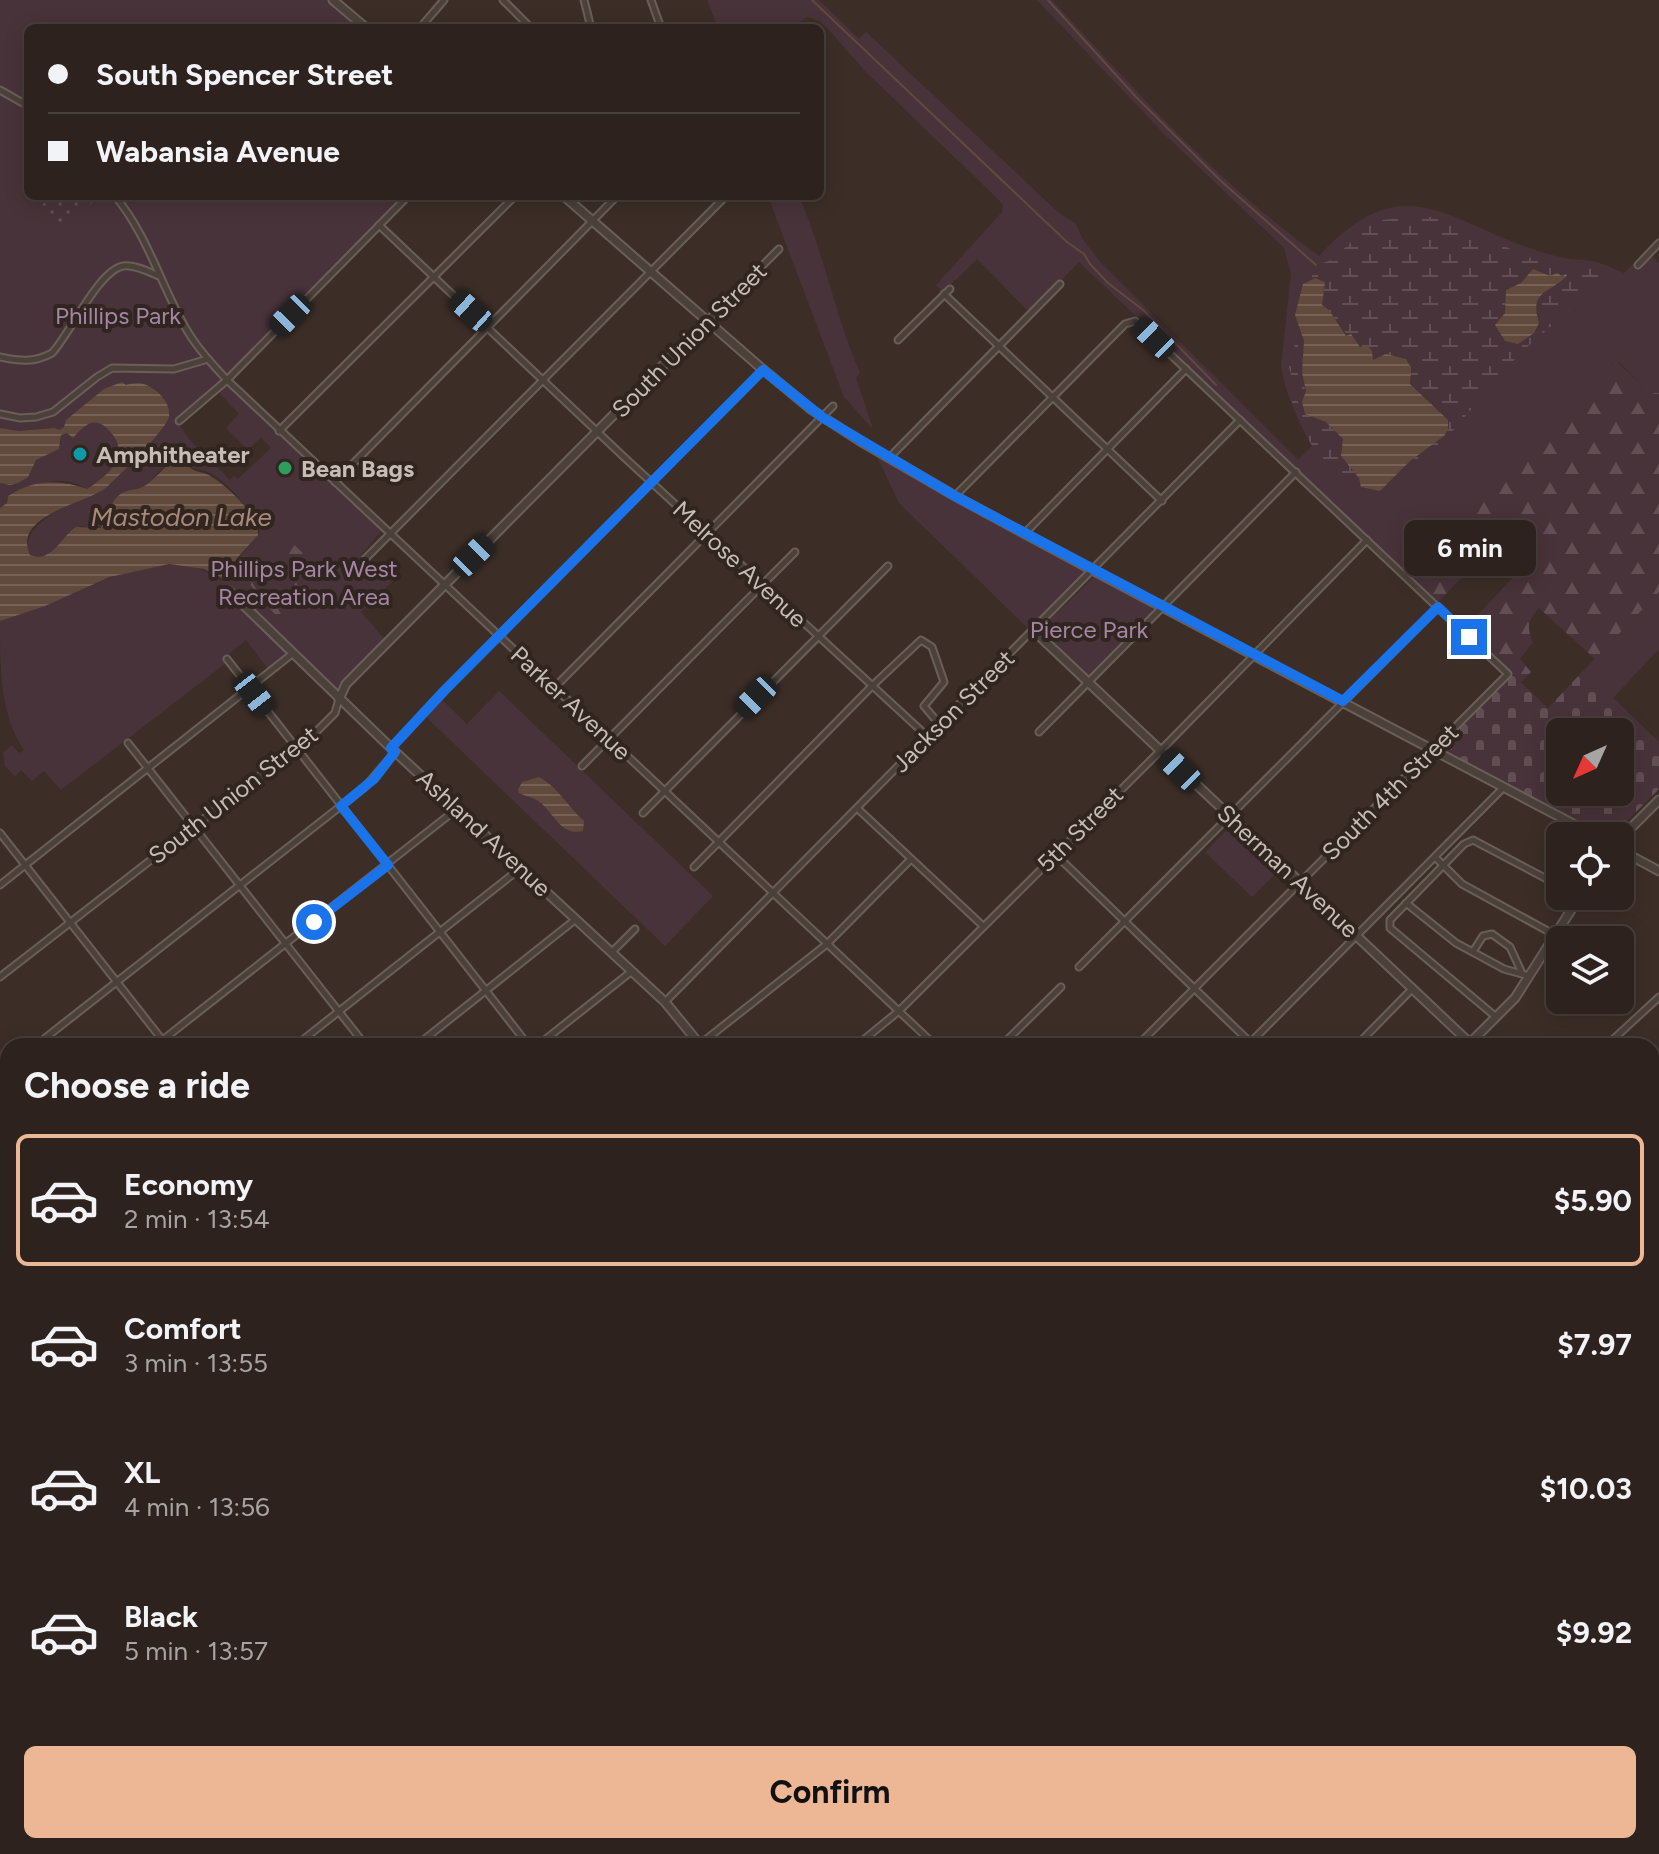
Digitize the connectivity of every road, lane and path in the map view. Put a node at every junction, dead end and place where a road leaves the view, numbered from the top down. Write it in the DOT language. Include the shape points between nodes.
graph roads {
  1 [pos="444,0"];
  2 [pos="503,0"];
  3 [pos="584,0"];
  4 [pos="651,0"];
  5 [pos="336,1"];
  6 [pos="362,24"];
  7 [pos="423,24"];
  8 [pos="527,24"];
  9 [pos="590,24"];
  10 [pos="660,24"];
  11 [pos="0,90"];
  12 [pos="24,104"];
  13 [pos="118,200"];
  14 [pos="404,200"];
  15 [pos="511,200"];
  16 [pos="568,200"];
  17 [pos="613,200"];
  18 [pos="722,200"];
  19 [pos="593,222"];
  20 [pos="379,225"];
  21 [pos="1659,243"];
  22 [pos="779,249"];
  23 [pos="1638,265"];
  24 [pos="651,272"];
  25 [pos="160,276"];
  26 [pos="434,277"];
  27 [pos="1060,284"];
  28 [pos="950,289"];
  29 [pos="944,294"];
  30 [pos="707,321"];
  31 [pos="489,327"];
  32 [pos="898,340"];
  33 [pos="999,346"];
  34 [pos="0,357"];
  35 [pos="208,359"];
  36 [pos="1186,369"];
  37 [pos="763,370"];
  38 [pos="227,380"];
  39 [pos="543,380"];
  40 [pos="1053,398"];
  41 [pos="833,406"];
  42 [pos="0,414"];
  43 [pos="822,417"];
  44 [pos="1240,420"];
  45 [pos="179,421"];
  46 [pos="279,431"];
  47 [pos="598,431"];
  48 [pos="1108,449"];
  49 [pos="889,458"];
  50 [pos="1296,472"];
  51 [pos="335,482"];
  52 [pos="652,483"];
  53 [pos="955,496"];
  54 [pos="1162,501"];
  55 [pos="1025,533"];
  56 [pos="390,534"];
  57 [pos="707,534"];
  58 [pos="1367,540"];
  59 [pos="795,552"];
  60 [pos="365,559"];
  61 [pos="888,566"];
  62 [pos="1094,571"];
  63 [pos="443,585"];
  64 [pos="763,585"];
  65 [pos="229,591"];
  66 [pos="1163,606"];
  67 [pos="1438,607"];
  68 [pos="1033,630"];
  69 [pos="498,636"];
  70 [pos="817,636"];
  71 [pos="292,654"];
  72 [pos="1253,654"];
  73 [pos="227,659"];
  74 [pos="1088,683"];
  75 [pos="872,686"];
  76 [pos="555,687"];
  77 [pos="250,689"];
  78 [pos="339,699"];
  79 [pos="1343,701"];
  80 [pos="940,725"];
  81 [pos="1039,732"];
  82 [pos="928,737"];
  83 [pos="610,738"];
  84 [pos="128,743"];
  85 [pos="295,748"];
  86 [pos="1432,749"];
  87 [pos="393,750"];
  88 [pos="1160,751"];
  89 [pos="582,766"];
  90 [pos="149,768"];
  91 [pos="1504,787"];
  92 [pos="666,790"];
  93 [pos="1659,800"];
  94 [pos="341,806"];
  95 [pos="458,808"];
  96 [pos="857,808"];
  97 [pos="643,813"];
  98 [pos="1230,816"];
  99 [pos="1570,822"];
  100 [pos="1634,825"];
  101 [pos="195,826"];
  102 [pos="0,833"];
  103 [pos="719,841"];
  104 [pos="1055,854"];
  105 [pos="1435,857"];
  106 [pos="1634,858"];
  107 [pos="911,859"];
  108 [pos="25,865"];
  109 [pos="388,865"];
  110 [pos="1443,866"];
  111 [pos="522,867"];
  112 [pos="694,867"];
  113 [pos="1659,871"];
  114 [pos="1546,879"];
  115 [pos="1301,881"];
  116 [pos="240,884"];
  117 [pos="0,885"];
  118 [pos="773,892"];
  119 [pos="1406,903"];
  120 [pos="576,919"];
  121 [pos="1124,922"];
  122 [pos="70,923"];
  123 [pos="983,926"];
  124 [pos="635,929"];
  125 [pos="1546,930"];
  126 [pos="440,932"];
  127 [pos="1357,935"];
  128 [pos="286,944"];
  129 [pos="827,944"];
  130 [pos="1546,947"];
  131 [pos="1474,950"];
  132 [pos="612,952"];
  133 [pos="1079,967"];
  134 [pos="632,971"];
  135 [pos="1526,974"];
  136 [pos="0,977"];
  137 [pos="117,982"];
  138 [pos="1061,987"];
  139 [pos="1413,988"];
  140 [pos="1194,989"];
  141 [pos="486,990"];
  142 [pos="1659,997"];
  143 [pos="665,1002"];
  144 [pos="899,1011"];
  145 [pos="339,1012"];
  146 [pos="1496,1017"];
  147 [pos="45,1038"];
  148 [pos="160,1038"];
  149 [pos="170,1038"];
  150 [pos="305,1038"];
  151 [pos="360,1038"];
  152 [pos="426,1038"];
  153 [pos="523,1038"];
  154 [pos="547,1038"];
  155 [pos="693,1038"];
  156 [pos="709,1038"];
  157 [pos="866,1038"];
  158 [pos="928,1038"];
  159 [pos="1009,1038"];
  160 [pos="1145,1038"];
  161 [pos="1244,1038"];
  162 [pos="1258,1038"];
  163 [pos="1364,1038"];
  164 [pos="1463,1038"];
  165 [pos="1476,1038"];
  166 [pos="1615,1038"];
  1 -- 7 [label="street"];
  2 -- 8 [label="street"];
  3 -- 9 [label="street"];
  4 -- 10 [label="street"];
  5 -- 6 [label="street"];
  11 -- 12 [label="street"];
  13 -- 25 [label="street, Parker Avenue"];
  14 -- 20 [label="street"];
  15 -- 26 [label="street"];
  16 -- 19 [label="street"];
  17 -- 19 [label="street"];
  18 -- 24 [label="street"];
  19 -- 24 [label="street"];
  19 -- 31 [label="street"];
  20 -- 26 [label="street, Melrose Avenue"];
  20 -- 38 [label="street"];
  21 -- 23 [label="street"];
  22 -- 30 [label="street, South Union Street"];
  24 -- 30 [label="street"];
  24 -- 39 [label="street"];
  25 -- 34 [label="street" via="120,267 106,278 52,353 24,361"];
  25 -- 35 [label="street, Parker Avenue"];
  26 -- 31 [label="street, Melrose Avenue"];
  26 -- 46 [label="street"];
  27 -- 33 [label="street"];
  28 -- 29 [label="street"];
  29 -- 32 [label="street"];
  29 -- 33 [label="street"];
  30 -- 37 [label="street"];
  30 -- 47 [label="street, South Union Street"];
  31 -- 39 [label="street, Melrose Avenue"];
  31 -- 51 [label="street"];
  33 -- 40 [label="street"];
  33 -- 49 [label="street"];
  35 -- 38 [label="street, Parker Avenue"];
  35 -- 42 [label="street" via="174,369 112,368 53,412 36,417"];
  36 -- 40 [label="street" via="1131,320"];
  36 -- 44 [label="street"];
  36 -- 48 [label="street"];
  37 -- 43 [label="street"];
  37 -- 52 [label="street"];
  38 -- 45 [label="street"];
  38 -- 46 [label="street, Parker Avenue"];
  39 -- 47 [label="street, Melrose Avenue"];
  39 -- 56 [label="street"];
  40 -- 48 [label="street"];
  40 -- 53 [label="street"];
  41 -- 43 [label="street"];
  43 -- 49 [label="street"];
  43 -- 57 [label="street"];
  44 -- 50 [label="street"];
  44 -- 54 [label="street, Jackson Street"];
  46 -- 51 [label="street, Parker Avenue"];
  47 -- 52 [label="street, Melrose Avenue"];
  47 -- 63 [label="street, South Union Street"];
  48 -- 54 [label="street"];
  48 -- 55 [label="street"];
  49 -- 53 [label="street"];
  50 -- 58 [label="street"];
  50 -- 66 [label="street"];
  51 -- 56 [label="street, Parker Avenue"];
  52 -- 57 [label="street, Melrose Avenue"];
  52 -- 69 [label="street"];
  53 -- 55 [label="street"];
  54 -- 62 [label="street, Jackson Street"];
  55 -- 62 [label="street"];
  56 -- 60 [label="street"];
  56 -- 63 [label="street, Parker Avenue"];
  57 -- 64 [label="street, Melrose Avenue"];
  57 -- 76 [label="street"];
  58 -- 67 [label="street"];
  58 -- 72 [label="street, 5th Street"];
  59 -- 64 [label="street"];
  61 -- 70 [label="street"];
  62 -- 66 [label="street"];
  62 -- 68 [label="street, Jackson Street"];
  63 -- 69 [label="street, Parker Avenue"];
  63 -- 78 [label="street, South Union Street" via="346,684"];
  64 -- 70 [label="street, Melrose Avenue"];
  64 -- 83 [label="street"];
  65 -- 71 [label="street, Ashland Avenue" via="285,641"];
  66 -- 72 [label="street"];
  66 -- 74 [label="street"];
  67 -- 79 [label="street"];
  67 -- 86 [label="street, South 4th Street" via="1508,674"];
  68 -- 74 [label="street, Sherman Avenue"];
  68 -- 80 [label="street, Jackson Street"];
  69 -- 76 [label="street, Parker Avenue"];
  69 -- 87 [label="street"];
  70 -- 75 [label="street, Melrose Avenue"];
  70 -- 92 [label="street"];
  71 -- 77 [label="street"];
  71 -- 78 [label="street, Ashland Avenue"];
  72 -- 79 [label="street"];
  72 -- 88 [label="street, 5th Street"];
  73 -- 77 [label="street"];
  74 -- 81 [label="street"];
  74 -- 88 [label="street, Sherman Avenue"];
  75 -- 80 [label="street" via="914,644 927,641 944,682 924,706"];
  75 -- 82 [label="street, Melrose Avenue"];
  75 -- 103 [label="street"];
  76 -- 83 [label="street, Parker Avenue"];
  77 -- 85 [label="street"];
  77 -- 90 [label="street"];
  78 -- 85 [label="street, South Union Street" via="335,713"];
  78 -- 87 [label="street, Ashland Avenue"];
  79 -- 86 [label="street"];
  79 -- 98 [label="street"];
  80 -- 82 [label="street, Jackson Street"];
  82 -- 96 [label="street, Jackson Street"];
  83 -- 89 [label="street"];
  83 -- 92 [label="street, Parker Avenue"];
  84 -- 90 [label="street"];
  85 -- 94 [label="street"];
  85 -- 101 [label="street, South Union Street"];
  86 -- 91 [label="street"];
  86 -- 115 [label="street, South 4th Street"];
  87 -- 94 [label="street" via="374,779"];
  87 -- 95 [label="street, Ashland Avenue"];
  88 -- 98 [label="street, Sherman Avenue"];
  88 -- 104 [label="street, 5th Street"];
  90 -- 101 [label="street"];
  90 -- 108 [label="street"];
  91 -- 99 [label="street"];
  91 -- 105 [label="street"];
  92 -- 97 [label="street"];
  92 -- 103 [label="street, Parker Avenue"];
  93 -- 100 [label="street"];
  94 -- 109 [label="street"];
  94 -- 116 [label="street"];
  95 -- 109 [label="street"];
  95 -- 111 [label="street, Ashland Avenue"];
  96 -- 107 [label="street"];
  96 -- 118 [label="street, Jackson Street"];
  98 -- 115 [label="street, Sherman Avenue"];
  98 -- 121 [label="street"];
  101 -- 116 [label="street"];
  101 -- 122 [label="street, South Union Street"];
  102 -- 108 [label="street"];
  103 -- 112 [label="street"];
  103 -- 118 [label="street, Parker Avenue"];
  104 -- 121 [label="street"];
  104 -- 123 [label="street, 5th Street"];
  105 -- 110 [label="street"];
  105 -- 127 [label="street"];
  106 -- 113 [label="street"];
  107 -- 123 [label="street"];
  107 -- 129 [label="street"];
  108 -- 117 [label="street"];
  108 -- 122 [label="street"];
  109 -- 126 [label="street"];
  109 -- 128 [label="street"];
  110 -- 114 [label="street" via="1473,840"];
  110 -- 119 [label="street"];
  110 -- 125 [label="street" via="1469,888"];
  111 -- 120 [label="street, Ashland Avenue"];
  111 -- 126 [label="street"];
  115 -- 127 [label="street, Sherman Avenue"];
  115 -- 140 [label="street, South 4th Street"];
  116 -- 128 [label="street"];
  116 -- 137 [label="street"];
  118 -- 129 [label="street, Parker Avenue"];
  118 -- 143 [label="street, Jackson Street"];
  119 -- 131 [label="street" via="1451,940"];
  119 -- 146 [label="street" via="1390,920 1390,928"];
  120 -- 132 [label="street, Ashland Avenue"];
  120 -- 141 [label="street"];
  121 -- 133 [label="street"];
  121 -- 140 [label="street"];
  122 -- 136 [label="street, South Union Street"];
  122 -- 137 [label="street"];
  123 -- 144 [label="street, 5th Street"];
  124 -- 132 [label="street"];
  126 -- 141 [label="street"];
  126 -- 145 [label="street"];
  127 -- 139 [label="street, Sherman Avenue"];
  127 -- 162 [label="street"];
  128 -- 145 [label="street"];
  128 -- 149 [label="street"];
  129 -- 144 [label="street, Parker Avenue"];
  129 -- 156 [label="street"];
  130 -- 135 [label="street"];
  131 -- 135 [label="street" via="1504,969"];
  131 -- 135 [label="street" via="1483,936 1492,934 1510,947"];
  132 -- 134 [label="street, Ashland Avenue"];
  134 -- 143 [label="street, Ashland Avenue"];
  134 -- 154 [label="street"];
  135 -- 146 [label="street" via="1515,998"];
  137 -- 147 [label="street"];
  137 -- 148 [label="street"];
  138 -- 159 [label="street"];
  139 -- 163 [label="street"];
  139 -- 164 [label="street, Sherman Avenue"];
  140 -- 160 [label="street, South 4th Street"];
  140 -- 161 [label="street"];
  141 -- 152 [label="street"];
  141 -- 153 [label="street"];
  142 -- 166 [label="street"];
  143 -- 155 [label="street, Ashland Avenue"];
  144 -- 157 [label="street, 5th Street"];
  144 -- 158 [label="street, Parker Avenue"];
  145 -- 150 [label="street"];
  145 -- 151 [label="street"];
  146 -- 165 [label="street"];
}
